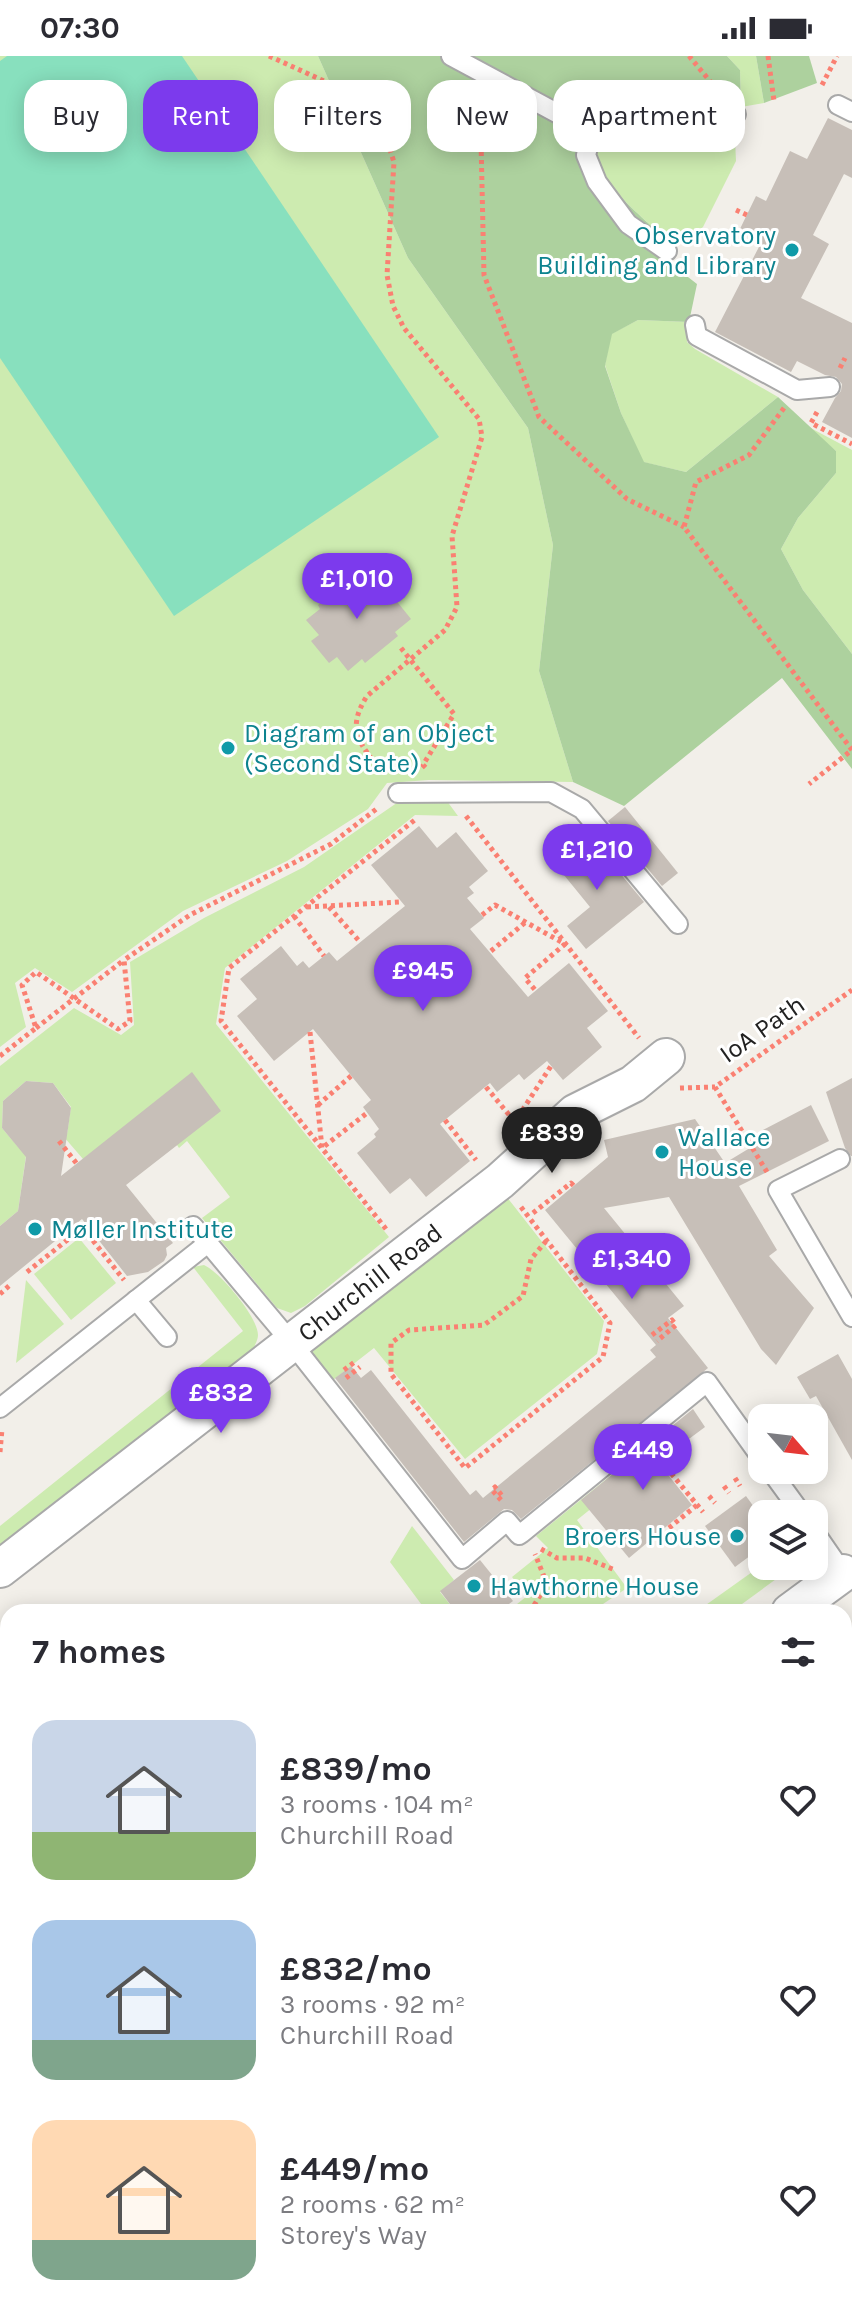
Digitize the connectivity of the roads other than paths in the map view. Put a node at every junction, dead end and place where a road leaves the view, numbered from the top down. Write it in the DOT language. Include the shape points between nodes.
graph roads {
  1 [pos="451,56"];
  2 [pos="553,111"];
  3 [pos="587,152"];
  4 [pos="667,251"];
  5 [pos="695,325"];
  6 [pos="830,387"];
  7 [pos="398,793"];
  8 [pos="678,924"];
  9 [pos="666,1057"];
  10 [pos="840,1159"];
  11 [pos="193,1226"];
  12 [pos="208,1243"];
  13 [pos="131,1292"];
  14 [pos="852,1317"];
  15 [pos="167,1337"];
  16 [pos="291,1342"];
  17 [pos="0,1408"];
  18 [pos="748,1439"];
  19 [pos="828,1547"];
  20 [pos="0,1569"];
  21 [pos="847,1569"];
  22 [pos="801,1604"];
  1 -- 2 [label="lane"];
  3 -- 4 [label="lane" via="597,182 628,224"];
  5 -- 6 [label="lane" via="697,336 797,390"];
  7 -- 8 [label="lane" via="551,792 582,809"];
  9 -- 16 [label="street, Churchill Road" via="633,1084 575,1113 491,1174 405,1255"];
  10 -- 14 [label="lane" via="778,1190"];
  11 -- 12 [label="lane"];
  12 -- 13 [label="lane"];
  12 -- 16 [label="lane"];
  13 -- 15 [label="lane"];
  13 -- 17 [label="lane"];
  16 -- 18 [label="lane" via="462,1559 507,1521 522,1533 707,1382"];
  16 -- 20 [label="street, Churchill Road"];
  19 -- 21 [label="lane"];
  21 -- 22 [label="street"];
}
